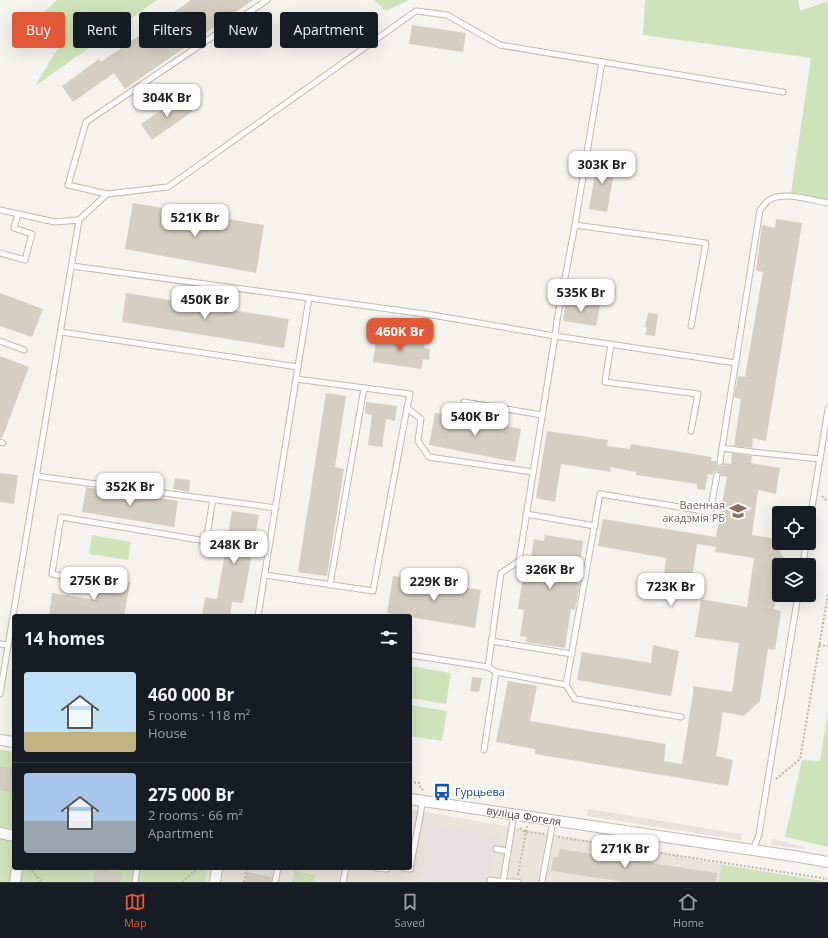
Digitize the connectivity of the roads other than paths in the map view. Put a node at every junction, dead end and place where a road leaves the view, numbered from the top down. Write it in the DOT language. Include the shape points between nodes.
graph roads {
  1 [pos="267,0"];
  2 [pos="602,62"];
  3 [pos="783,92"];
  4 [pos="107,194"];
  5 [pos="828,203"];
  6 [pos="0,210"];
  7 [pos="18,214"];
  8 [pos="79,220"];
  9 [pos="575,225"];
  10 [pos="0,253"];
  11 [pos="72,266"];
  12 [pos="309,298"];
  13 [pos="691,326"];
  14 [pos="60,332"];
  15 [pos="555,336"];
  16 [pos="0,341"];
  17 [pos="611,344"];
  18 [pos="24,350"];
  19 [pos="736,363"];
  20 [pos="298,367"];
  21 [pos="296,379"];
  22 [pos="364,388"];
  23 [pos="464,402"];
  24 [pos="407,408"];
  25 [pos="828,409"];
  26 [pos="542,416"];
  27 [pos="691,431"];
  28 [pos="722,448"];
  29 [pos="820,459"];
  30 [pos="720,462"];
  31 [pos="533,472"];
  32 [pos="36,476"];
  33 [pos="717,476"];
  34 [pos="212,499"];
  35 [pos="812,506"];
  36 [pos="276,508"];
  37 [pos="526,514"];
  38 [pos="595,526"];
  39 [pos="265,575"];
  40 [pos="93,582"];
  41 [pos="330,585"];
  42 [pos="797,602"];
  43 [pos="13,614"];
  44 [pos="258,614"];
  45 [pos="12,621"];
  46 [pos="491,641"];
  47 [pos="0,644"];
  48 [pos="8,645"];
  49 [pos="572,654"];
  50 [pos="412,655"];
  51 [pos="488,667"];
  52 [pos="496,672"];
  53 [pos="566,685"];
  54 [pos="0,694"];
  55 [pos="681,717"];
  56 [pos="0,740"];
  57 [pos="12,742"];
  58 [pos="484,750"];
  59 [pos="412,799"];
  60 [pos="422,801"];
  61 [pos="513,819"];
  62 [pos="553,821"];
  63 [pos="0,833"];
  64 [pos="12,836"];
  65 [pos="496,850"];
  66 [pos="753,850"];
  67 [pos="508,851"];
  68 [pos="412,859"];
  69 [pos="828,862"];
  70 [pos="17,870"];
  71 [pos="137,870"];
  72 [pos="217,870"];
  73 [pos="278,870"];
  74 [pos="346,870"];
  75 [pos="490,880"];
  76 [pos="15,882"];
  77 [pos="135,882"];
  78 [pos="215,882"];
  79 [pos="275,882"];
  80 [pos="343,882"];
  81 [pos="502,882"];
  82 [pos="517,882"];
  83 [pos="542,882"];
  1 -- 4 [label="lane" via="86,122 68,184"];
  2 -- 3 [label="lane"];
  2 -- 4 [label="lane" via="500,45 447,15 416,11 168,187"];
  2 -- 9 [label="lane"];
  4 -- 8 [label="lane"];
  5 -- 19 [label="lane" via="781,196 769,201 760,210"];
  6 -- 7 [label="lane"];
  7 -- 8 [label="lane" via="55,222"];
  7 -- 10 [label="lane" via="14,228 32,234 25,260"];
  8 -- 11 [label="lane"];
  9 -- 13 [label="lane" via="706,243"];
  9 -- 15 [label="lane"];
  11 -- 12 [label="lane"];
  11 -- 14 [label="lane"];
  12 -- 15 [label="lane"];
  12 -- 20 [label="lane"];
  14 -- 20 [label="lane"];
  14 -- 32 [label="lane"];
  15 -- 17 [label="lane"];
  15 -- 26 [label="lane"];
  16 -- 18 [label="lane"];
  17 -- 19 [label="lane"];
  17 -- 27 [label="lane" via="605,382 698,394"];
  19 -- 28 [label="lane"];
  20 -- 21 [label="lane"];
  21 -- 22 [label="lane"];
  21 -- 36 [label="lane"];
  22 -- 24 [label="lane" via="410,394"];
  22 -- 41 [label="lane"];
  23 -- 26 [label="lane"];
  24 -- 31 [label="lane" via="421,419 418,441 429,457"];
  24 -- 41 [label="lane" via="373,591"];
  25 -- 29 [label="lane"];
  26 -- 31 [label="lane"];
  28 -- 29 [label="lane"];
  28 -- 30 [label="lane"];
  29 -- 35 [label="lane"];
  31 -- 37 [label="lane"];
  32 -- 34 [label="lane"];
  32 -- 43 [label="lane"];
  33 -- 38 [label="lane" via="710,512 600,494"];
  34 -- 36 [label="lane"];
  34 -- 40 [label="lane" via="206,541 61,517 52,574"];
  36 -- 39 [label="lane"];
  37 -- 38 [label="lane"];
  37 -- 46 [label="lane" via="518,561 501,573"];
  38 -- 49 [label="lane"];
  39 -- 41 [label="lane"];
  39 -- 44 [label="lane"];
  42 -- 66 [label="lane" via="759,834"];
  45 -- 48 [label="lane"];
  46 -- 49 [label="lane"];
  46 -- 51 [label="lane"];
  47 -- 48 [label="lane"];
  48 -- 54 [label="lane"];
  49 -- 53 [label="lane"];
  50 -- 51 [label="lane"];
  51 -- 52 [label="lane"];
  52 -- 53 [label="lane"];
  52 -- 58 [label="lane"];
  53 -- 55 [label="lane" via="575,699"];
  56 -- 57 [label="street"];
  59 -- 60 [label="street, вуліца Фогеля"];
  60 -- 61 [label="street, вуліца Фогеля"];
  60 -- 68 [label="lane"];
  61 -- 62 [label="street, вуліца Фогеля"];
  61 -- 67 [label="lane"];
  62 -- 66 [label="street, вуліца Фогеля"];
  62 -- 83 [label="lane"];
  63 -- 64 [label="street"];
  65 -- 67 [label="lane"];
  66 -- 69 [label="street, вуліца Фогеля"];
  67 -- 81 [label="lane"];
  70 -- 76 [label="street"];
  71 -- 77 [label="lane"];
  72 -- 78 [label="street"];
  73 -- 79 [label="lane"];
  74 -- 80 [label="lane"];
  75 -- 81 [label="lane"];
  81 -- 82 [label="lane"];
}
